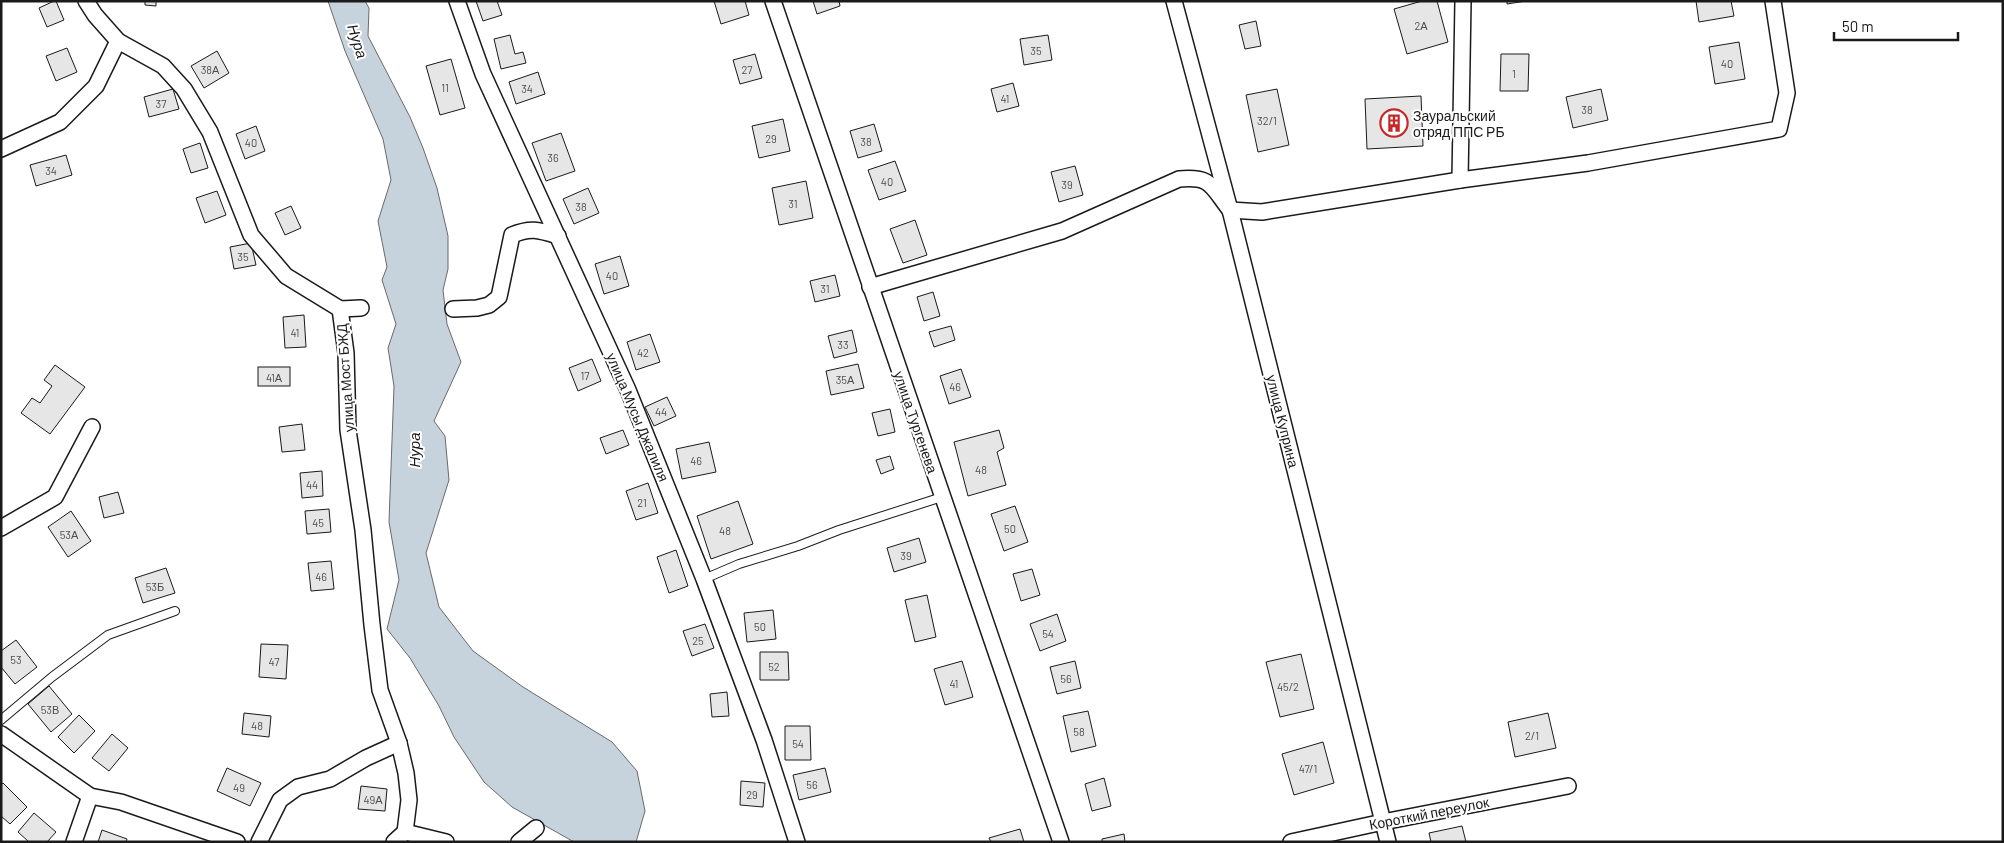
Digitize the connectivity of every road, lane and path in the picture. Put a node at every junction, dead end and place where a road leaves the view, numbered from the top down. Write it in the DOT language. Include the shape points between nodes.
graph roads {
  1 [pos="86,1"];
  2 [pos="457,1"];
  3 [pos="773,1"];
  4 [pos="1174,1"];
  5 [pos="1463,1"];
  6 [pos="1773,1"];
  7 [pos="118,40"];
  8 [pos="1,149"];
  9 [pos="1460,180"];
  10 [pos="1230,210"];
  11 [pos="558,236"];
  12 [pos="870,287"];
  13 [pos="361,308"];
  14 [pos="340,309"];
  15 [pos="453,309"];
  16 [pos="92,427"];
  17 [pos="942,497"];
  18 [pos="1,528"];
  19 [pos="704,578"];
  20 [pos="175,611"];
  21 [pos="1,720"];
  22 [pos="1,734"];
  23 [pos="399,743"];
  24 [pos="1568,786"];
  25 [pos="90,796"];
  26 [pos="1383,822"];
  27 [pos="536,828"];
  28 [pos="400,837"];
  29 [pos="74,842"];
  30 [pos="237,842"];
  31 [pos="259,842"];
  32 [pos="446,842"];
  33 [pos="519,842"];
  34 [pos="797,842"];
  35 [pos="1060,842"];
  36 [pos="1291,842"];
  37 [pos="1388,842"];
  1 -- 7 [label="street, улица Мост БЖД"];
  2 -- 11 [label="street, улица Мусы Джалиля" via="483,74"];
  3 -- 12 [label="street, улица Тургенева"];
  4 -- 10 [label="street, улица Куприна"];
  5 -- 9 [label="street"];
  6 -- 9 [label="street" via="1787,93 1779,129 1588,164"];
  7 -- 8 [label="street" via="96,86 60,122"];
  7 -- 14 [label="street, улица Мост БЖД" via="162,66 184,89 210,132 251,235 286,276"];
  9 -- 10 [label="street" via="1262,212"];
  10 -- 12 [label="street" via="1208,181 1196,177 1179,179 1062,231"];
  10 -- 26 [label="street, улица Куприна"];
  11 -- 15 [label="street" via="536,229 512,234 499,297 478,308"];
  11 -- 19 [label="street, улица Мусы Джалиля" via="628,390"];
  12 -- 17 [label="street, улица Тургенева"];
  13 -- 14 [label="street"];
  14 -- 23 [label="street, улица Мост БЖД" via="346,353 348,430 363,530 380,690"];
  16 -- 18 [label="street" via="55,497"];
  17 -- 19 [label="lane"];
  17 -- 35 [label="street, улица Тургенева"];
  19 -- 34 [label="street, улица Мусы Джалиля" via="764,740"];
  20 -- 21 [label="lane" via="108,635"];
  22 -- 25 [label="street"];
  23 -- 28 [label="street, улица Мост БЖД" via="408,800"];
  23 -- 31 [label="street" via="330,779 298,787 280,800"];
  24 -- 26 [label="street, Короткий переулок"];
  25 -- 29 [label="street"];
  25 -- 30 [label="street" via="121,802"];
  26 -- 36 [label="street, Короткий переулок"];
  26 -- 37 [label="street, улица Куприна"];
  27 -- 33 [label="street"];
  28 -- 32 [label="street, улица Мост БЖД"];
}
